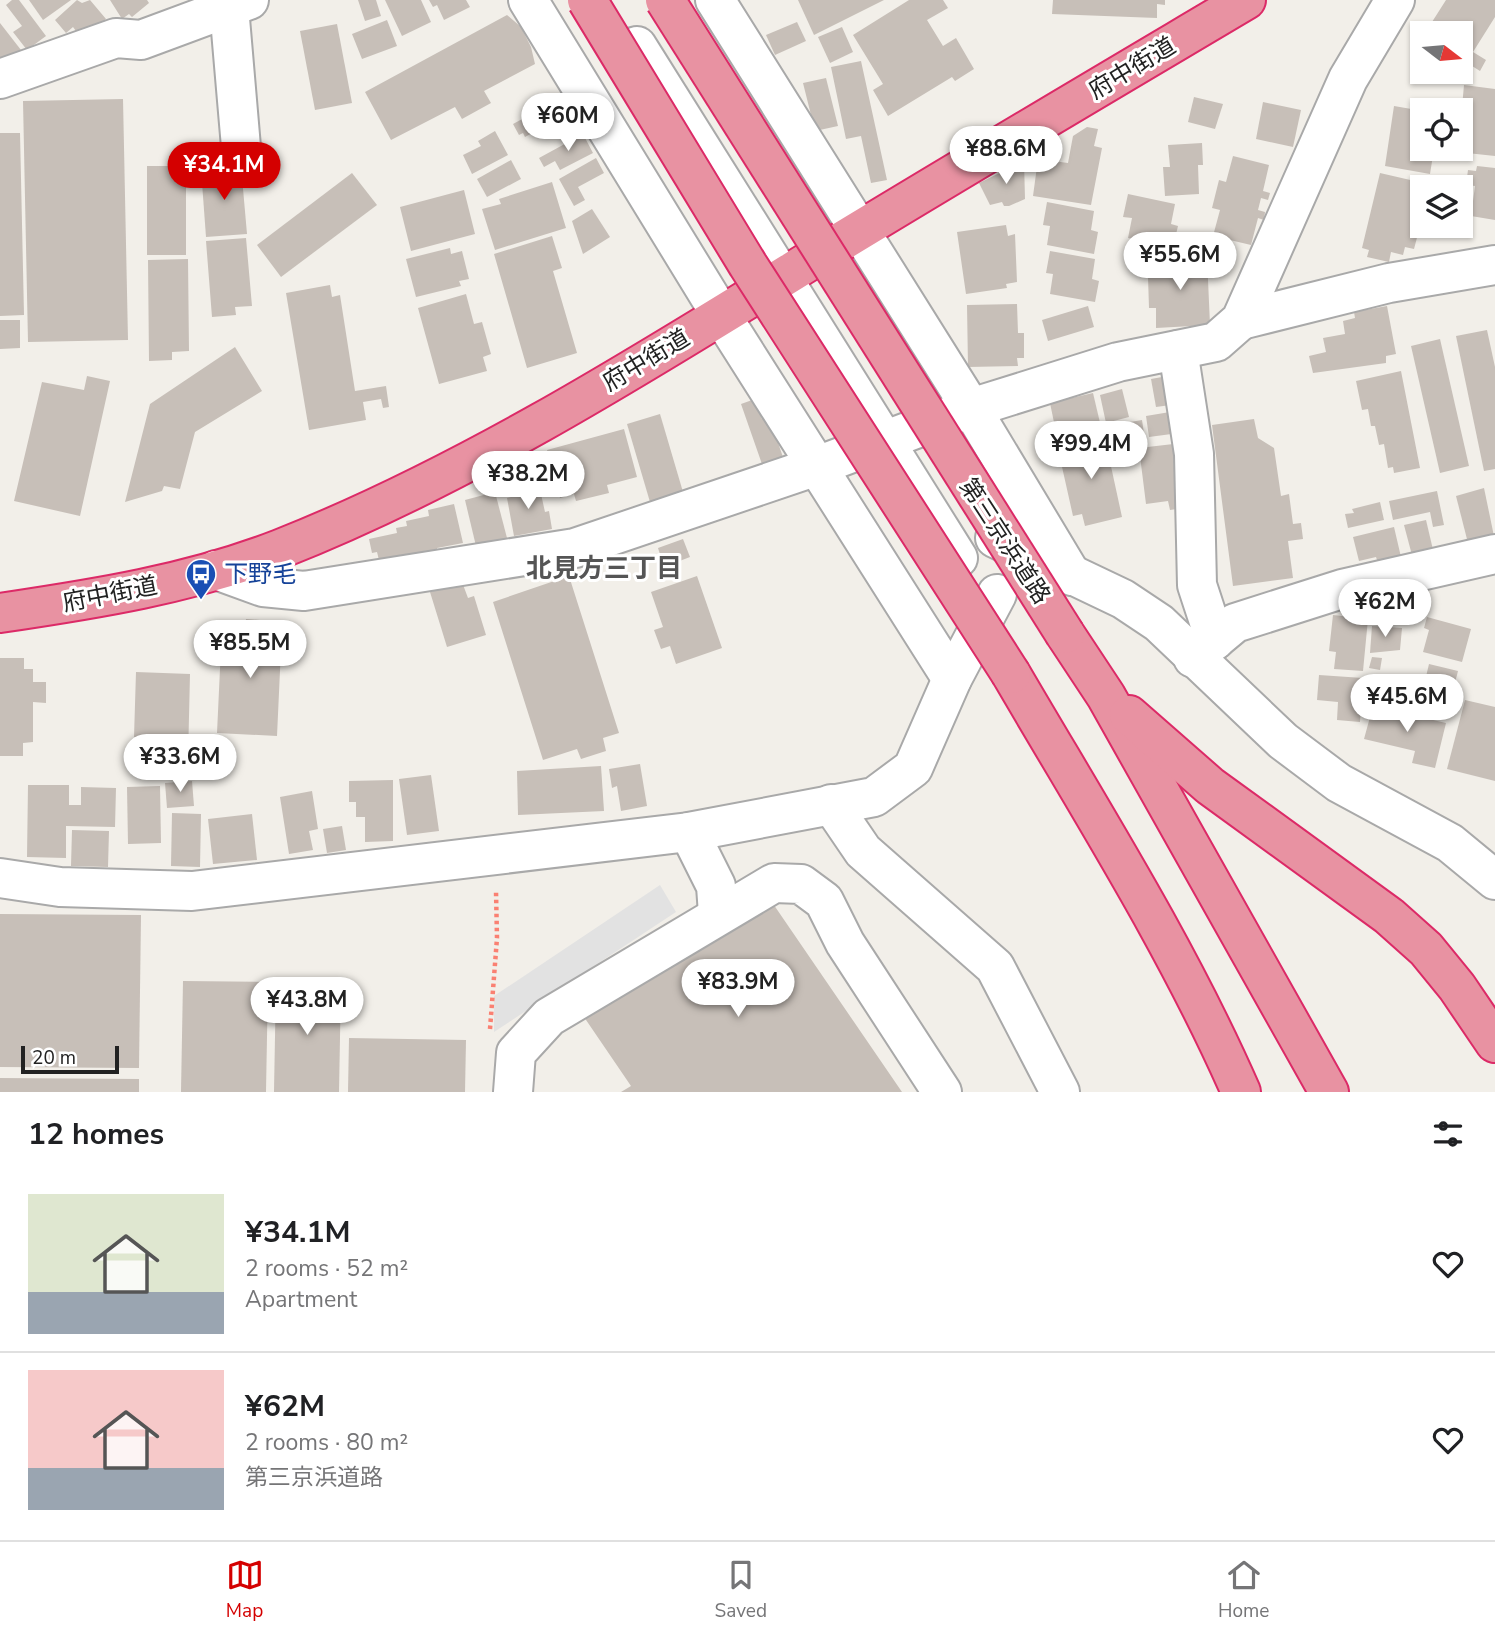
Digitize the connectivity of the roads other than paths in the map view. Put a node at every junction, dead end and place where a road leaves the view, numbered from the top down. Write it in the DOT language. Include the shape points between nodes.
graph roads {
  1 [pos="528,0"];
  2 [pos="587,0"];
  3 [pos="608,0"];
  4 [pos="653,0"];
  5 [pos="666,0"];
  6 [pos="715,0"];
  7 [pos="1246,0"];
  8 [pos="1395,0"];
  9 [pos="239,4"];
  10 [pos="0,79"];
  11 [pos="241,147"];
  12 [pos="859,231"];
  13 [pos="1495,265"];
  14 [pos="796,270"];
  15 [pos="721,315"];
  16 [pos="1241,320"];
  17 [pos="1178,350"];
  18 [pos="971,408"];
  19 [pos="903,433"];
  20 [pos="817,466"];
  21 [pos="1495,554"];
  22 [pos="216,570"];
  23 [pos="1079,580"];
  24 [pos="997,594"];
  25 [pos="0,613"];
  26 [pos="1204,649"];
  27 [pos="952,678"];
  28 [pos="1106,696"];
  29 [pos="831,804"];
  30 [pos="689,832"];
  31 [pos="0,878"];
  32 [pos="1495,880"];
  33 [pos="718,914"];
  34 [pos="1495,1043"];
  35 [pos="513,1092"];
  36 [pos="942,1092"];
  37 [pos="1060,1092"];
  38 [pos="1241,1092"];
  39 [pos="1329,1092"];
  1 -- 15 [label="street"];
  2 -- 38 [label="highway, bridge" via="748,265 1011,674 1143,901 1219,1041"];
  3 -- 14 [label="street"];
  4 -- 14 [label="street"];
  5 -- 28 [label="highway, 第三京浜道路, bridge"];
  6 -- 12 [label="street"];
  7 -- 12 [label="highway, 府中街道"];
  8 -- 16 [label="street" via="1348,79"];
  9 -- 10 [label="street" via="141,40 116,38"];
  9 -- 11 [label="street"];
  12 -- 14 [label="highway, 府中街道"];
  12 -- 18 [label="street"];
  13 -- 16 [label="street" via="1389,283"];
  14 -- 15 [label="highway, 府中街道"];
  14 -- 19 [label="street"];
  15 -- 20 [label="street"];
  15 -- 22 [label="highway, 府中街道" via="393,501"];
  16 -- 17 [label="street" via="1216,342"];
  17 -- 18 [label="street" via="1118,362"];
  17 -- 26 [label="street" via="1194,454 1197,585"];
  18 -- 19 [label="street"];
  18 -- 23 [label="street"];
  19 -- 20 [label="street"];
  19 -- 23 [label="street" via="986,534"];
  19 -- 24 [label="street" via="974,585"];
  20 -- 22 [label="street" via="562,550 304,592 264,587"];
  20 -- 27 [label="street"];
  21 -- 26 [label="street" via="1342,589 1234,622"];
  22 -- 25 [label="highway, 府中街道" via="104,597"];
  23 -- 24 [label="street" via="1010,598"];
  23 -- 26 [label="street" via="1123,599"];
  24 -- 27 [label="street"];
  26 -- 32 [label="street" via="1283,741 1339,783 1450,843"];
  27 -- 29 [label="street" via="913,768 874,797"];
  28 -- 34 [label="highway" via="1210,786 1389,916 1434,958"];
  28 -- 39 [label="highway, 第三京浜道路"];
  29 -- 30 [label="street"];
  29 -- 37 [label="street" via="863,852 995,967"];
  30 -- 31 [label="street" via="192,891 61,887"];
  30 -- 33 [label="street" via="716,886"];
  33 -- 35 [label="street" via="549,1017 516,1053"];
  33 -- 36 [label="street" via="774,883 801,884 824,901 845,943"];
}
